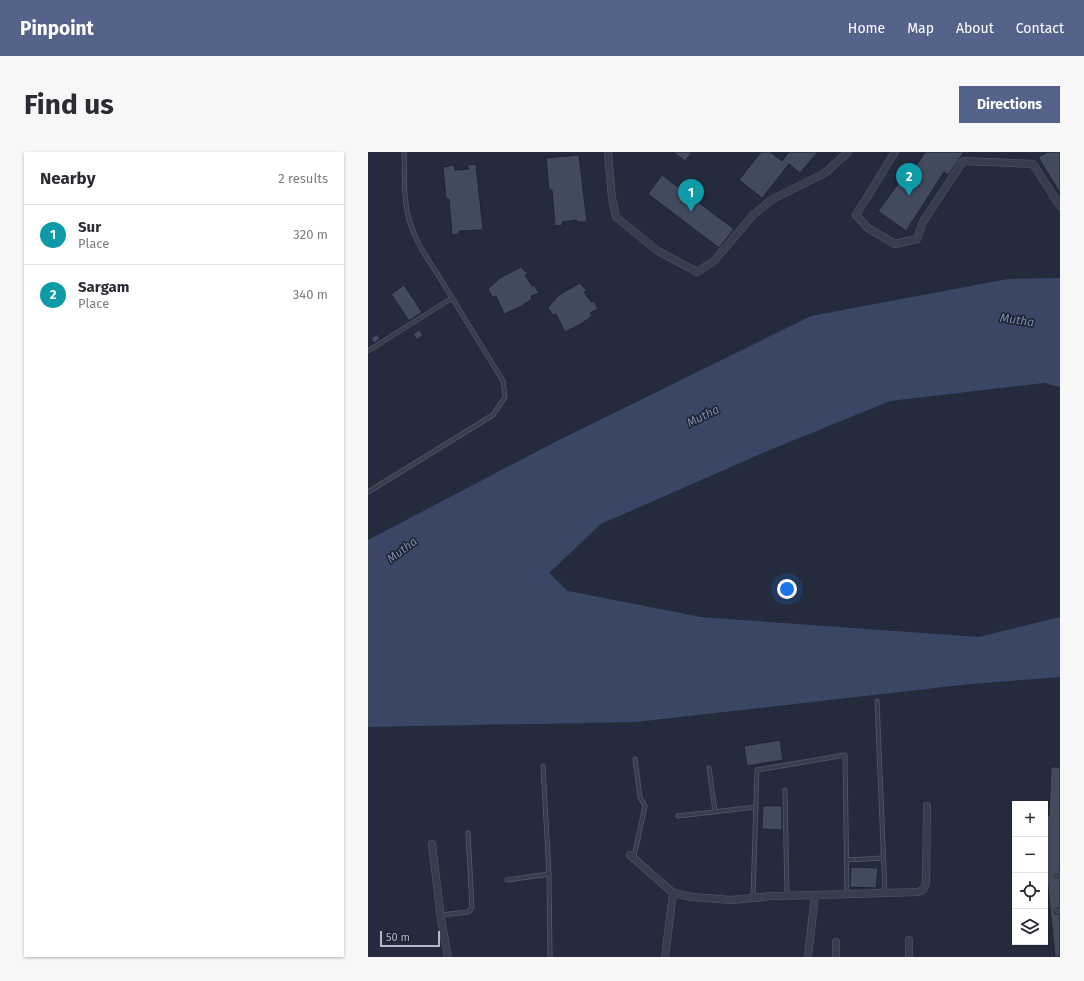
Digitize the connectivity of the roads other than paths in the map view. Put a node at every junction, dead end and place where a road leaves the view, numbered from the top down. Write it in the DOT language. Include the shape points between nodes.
graph roads {
  1 [pos="404,152"];
  2 [pos="608,152"];
  3 [pos="848,152"];
  4 [pos="894,152"];
  5 [pos="1060,206"];
  6 [pos="452,298"];
  7 [pos="368,351"];
  8 [pos="368,492"];
  9 [pos="877,701"];
  10 [pos="636,759"];
  11 [pos="543,766"];
  12 [pos="709,768"];
  13 [pos="785,790"];
  14 [pos="927,806"];
  15 [pos="756,807"];
  16 [pos="715,812"];
  17 [pos="678,816"];
  18 [pos="468,833"];
  19 [pos="432,844"];
  20 [pos="632,856"];
  21 [pos="884,858"];
  22 [pos="846,860"];
  23 [pos="549,874"];
  24 [pos="507,880"];
  25 [pos="673,893"];
  26 [pos="846,894"];
  27 [pos="885,894"];
  28 [pos="815,895"];
  29 [pos="787,896"];
  30 [pos="753,898"];
  31 [pos="440,915"];
  32 [pos="909,940"];
  33 [pos="836,942"];
  34 [pos="448,957"];
  35 [pos="550,957"];
  36 [pos="665,957"];
  37 [pos="808,957"];
  38 [pos="836,957"];
  39 [pos="909,957"];
  1 -- 6 [label="lane" via="408,217 420,248"];
  2 -- 3 [label="street" via="616,217 658,251 697,272 714,261 753,215 771,200 825,173"];
  4 -- 5 [label="street" via="856,215 868,228 895,244 917,239 923,222 963,161 1033,164"];
  6 -- 7 [label="lane"];
  6 -- 8 [label="lane" via="503,381 505,397 493,415"];
  9 -- 21 [label="lane"];
  10 -- 20 [label="lane" via="640,797 645,806"];
  11 -- 23 [label="lane"];
  12 -- 16 [label="lane"];
  13 -- 29 [label="lane"];
  14 -- 27 [label="street" via="926,883 923,890"];
  15 -- 16 [label="lane"];
  15 -- 22 [label="lane" via="757,770 845,755"];
  15 -- 30 [label="lane"];
  16 -- 17 [label="lane"];
  18 -- 31 [label="lane" via="472,907 469,912"];
  19 -- 31 [label="street"];
  20 -- 25 [label="street"];
  21 -- 22 [label="lane"];
  21 -- 27 [label="lane"];
  22 -- 26 [label="lane"];
  23 -- 24 [label="lane"];
  23 -- 35 [label="lane"];
  25 -- 30 [label="street" via="731,900"];
  25 -- 36 [label="street"];
  26 -- 27 [label="street"];
  26 -- 28 [label="street"];
  28 -- 29 [label="street"];
  28 -- 37 [label="street"];
  29 -- 30 [label="street"];
  31 -- 34 [label="street"];
  32 -- 39 [label="street"];
  33 -- 38 [label="street"];
}
